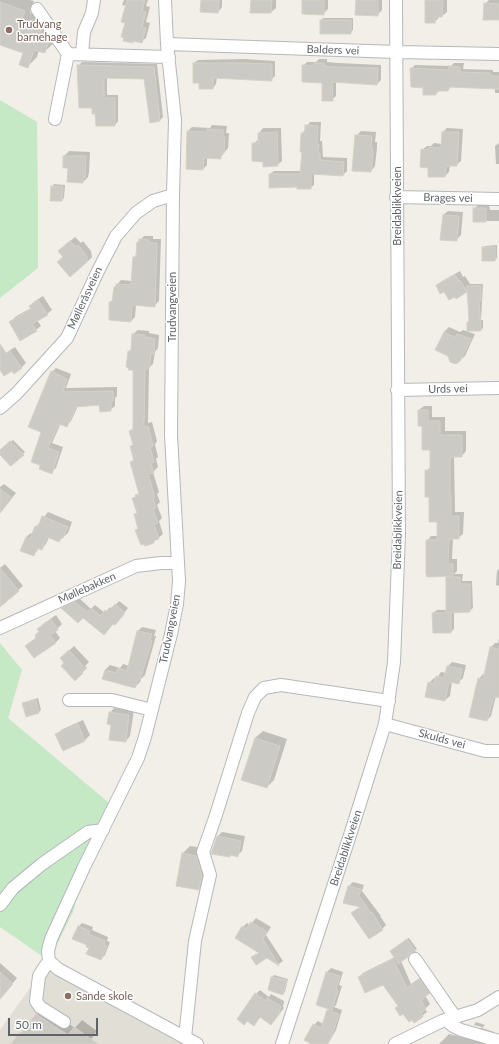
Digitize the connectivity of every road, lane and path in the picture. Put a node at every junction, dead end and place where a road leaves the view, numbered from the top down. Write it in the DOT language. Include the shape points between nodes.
graph roads {
  1 [pos="94,0"];
  2 [pos="165,0"];
  3 [pos="396,0"];
  4 [pos="37,9"];
  5 [pos="167,44"];
  6 [pos="397,52"];
  7 [pos="68,54"];
  8 [pos="82,54"];
  9 [pos="499,54"];
  10 [pos="168,57"];
  11 [pos="55,120"];
  12 [pos="173,195"];
  13 [pos="396,197"];
  14 [pos="499,198"];
  15 [pos="499,388"];
  16 [pos="397,390"];
  17 [pos="0,408"];
  18 [pos="177,564"];
  19 [pos="0,628"];
  20 [pos="69,700"];
  21 [pos="389,701"];
  22 [pos="152,710"];
  23 [pos="385,724"];
  24 [pos="499,751"];
  25 [pos="103,830"];
  26 [pos="0,904"];
  27 [pos="416,959"];
  28 [pos="49,962"];
  29 [pos="499,997"];
  30 [pos="451,1018"];
  31 [pos="64,1022"];
  32 [pos="185,1038"];
  33 [pos="499,1041"];
  34 [pos="197,1044"];
  35 [pos="282,1044"];
  36 [pos="395,1044"];
  1 -- 8 [label="street" via="84,32"];
  2 -- 5 [label="street, Trudvangveien"];
  3 -- 6 [label="street, Breidablikkveien"];
  4 -- 7 [label="street"];
  5 -- 6 [label="street, Balders vei"];
  5 -- 10 [label="street, Trudvangveien"];
  6 -- 9 [label="street, Balders vei"];
  6 -- 13 [label="street, Breidablikkveien"];
  7 -- 8 [label="street"];
  7 -- 11 [label="street"];
  8 -- 10 [label="street"];
  10 -- 12 [label="street, Trudvangveien" via="175,120"];
  12 -- 17 [label="street, Mølleråsveien" via="153,201 136,213 116,236 67,338"];
  12 -- 18 [label="street, Trudvangveien" via="171,435"];
  13 -- 14 [label="street, Brages vei"];
  13 -- 16 [label="street, Breidablikkveien"];
  15 -- 16 [label="street, Urds vei"];
  16 -- 21 [label="street, Breidablikkveien" via="399,534 394,662"];
  18 -- 19 [label="street, Møllebakken" via="136,566"];
  18 -- 22 [label="street, Trudvangveien" via="177,604"];
  20 -- 22 [label="street" via="112,700"];
  21 -- 23 [label="street, Breidablikkveien"];
  21 -- 32 [label="street" via="281,685 264,688 255,697 203,852 210,875 196,941"];
  22 -- 25 [label="street, Trudvangveien" via="138,758"];
  23 -- 24 [label="street, Skulds vei" via="485,751"];
  23 -- 35 [label="street, Breidablikkveien"];
  25 -- 26 [label="street" via="88,832 42,864 13,888"];
  25 -- 28 [label="street, Trudvangveien" via="51,939"];
  27 -- 30 [label="street"];
  28 -- 31 [label="street" via="40,976 36,1001 40,1007"];
  28 -- 32 [label="street"];
  29 -- 30 [label="street" via="478,1010"];
  30 -- 33 [label="street" via="453,1026 461,1030"];
  30 -- 36 [label="street"];
  32 -- 34 [label="street"];
}
